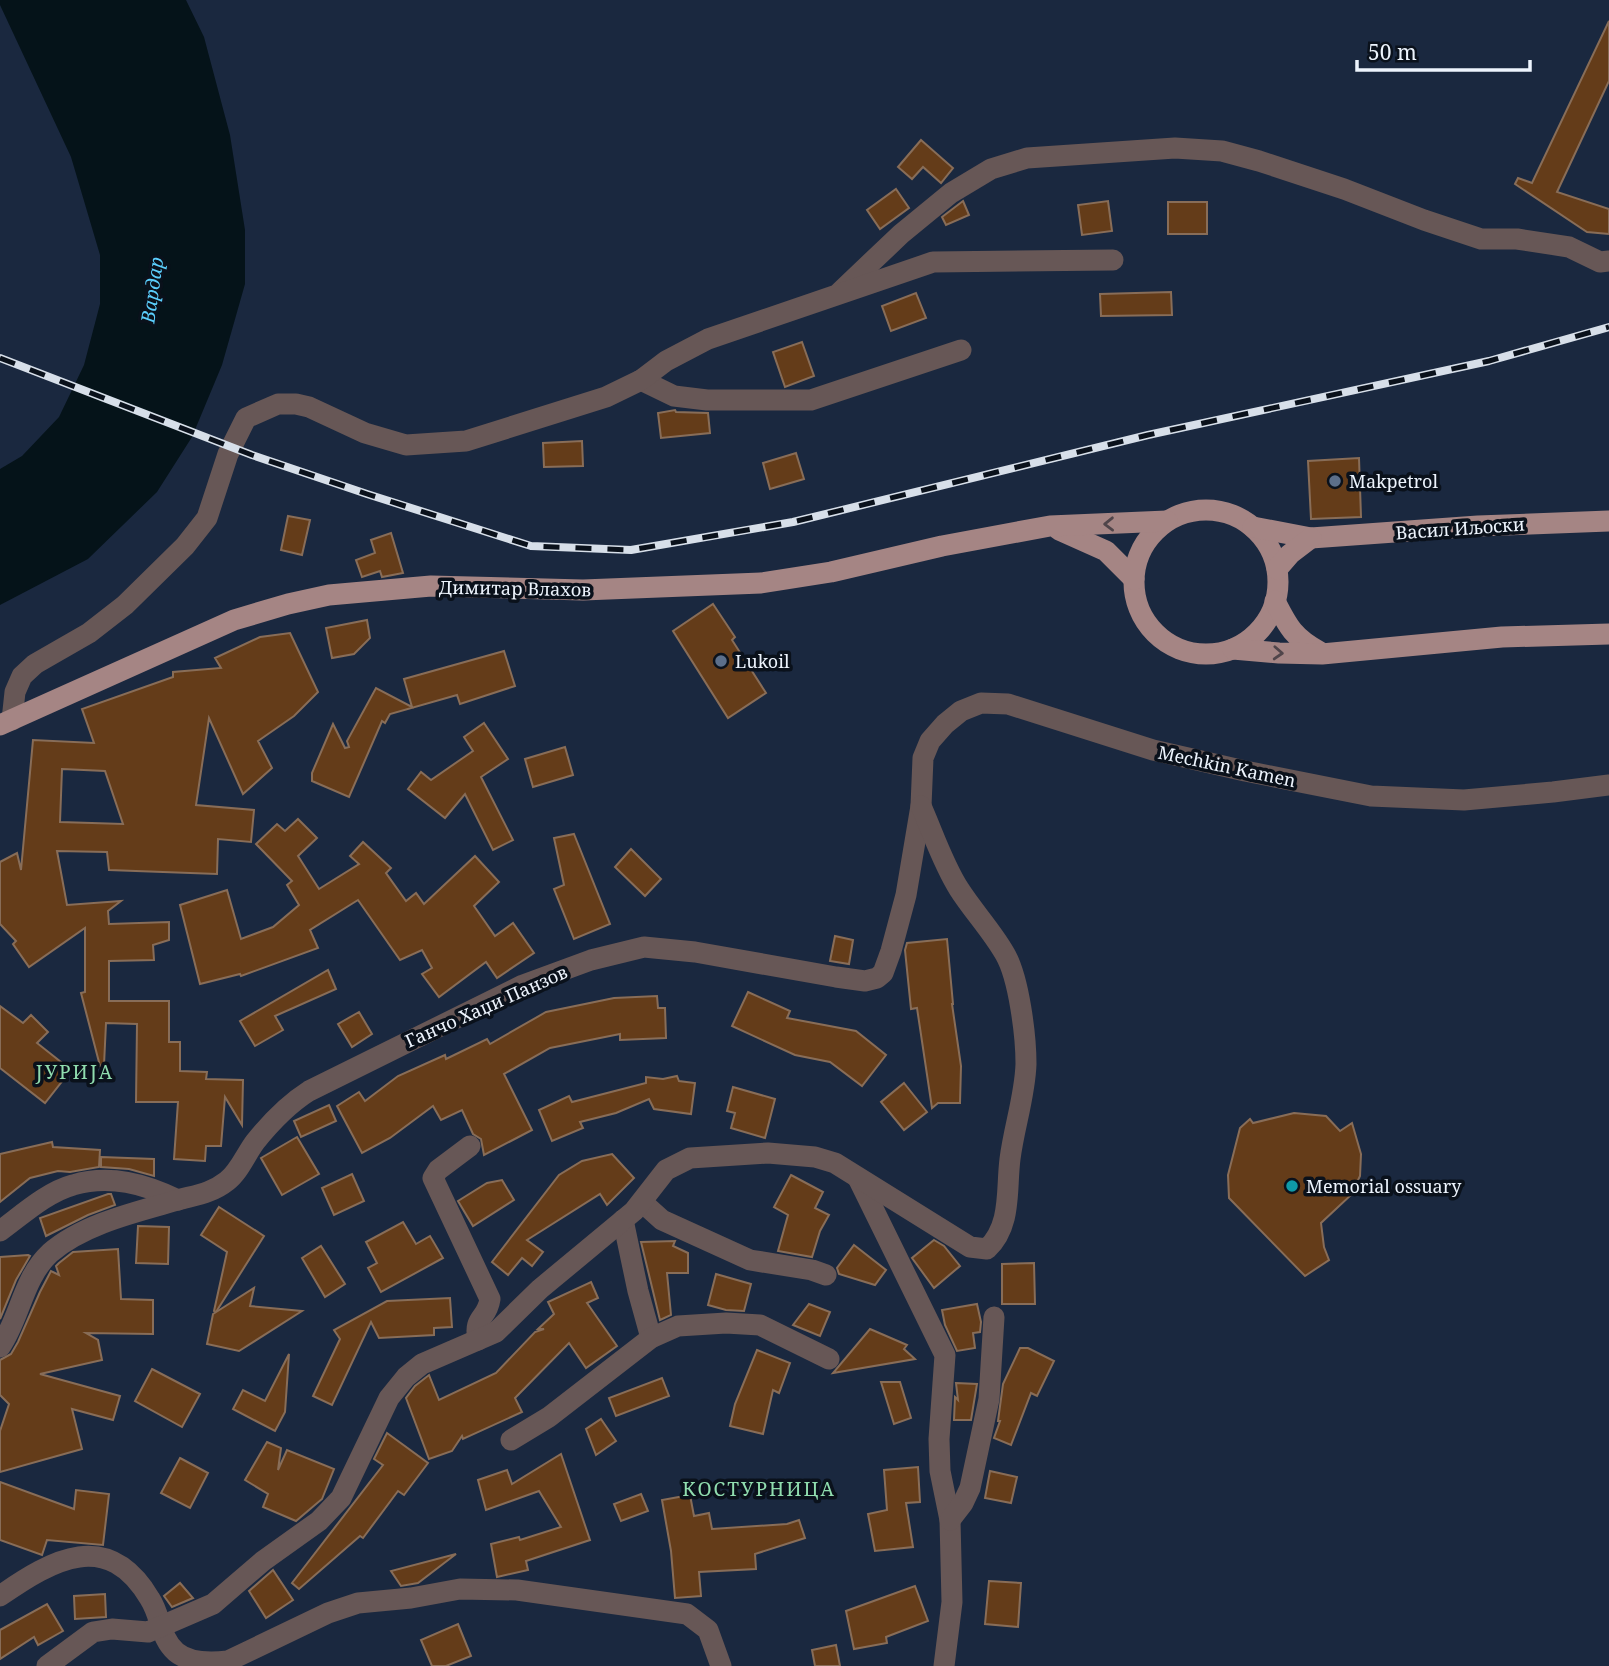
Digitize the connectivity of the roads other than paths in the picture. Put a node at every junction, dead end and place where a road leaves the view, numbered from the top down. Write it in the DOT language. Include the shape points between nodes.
graph roads {
  1 [pos="1113,260"];
  2 [pos="1609,261"];
  3 [pos="835,297"];
  4 [pos="961,350"];
  5 [pos="641,380"];
  6 [pos="1167,521"];
  7 [pos="1609,521"];
  8 [pos="1050,526"];
  9 [pos="1253,527"];
  10 [pos="1311,538"];
  11 [pos="1277,569"];
  12 [pos="1134,579"];
  13 [pos="1275,601"];
  14 [pos="1609,634"];
  15 [pos="1233,649"];
  16 [pos="1322,653"];
  17 [pos="6,722"];
  18 [pos="1609,785"];
  19 [pos="921,806"];
  20 [pos="470,1146"];
  21 [pos="857,1176"];
  22 [pos="178,1200"];
  23 [pos="642,1202"];
  24 [pos="623,1220"];
  25 [pos="0,1231"];
  26 [pos="826,1275"];
  27 [pos="994,1317"];
  28 [pos="651,1338"];
  29 [pos="478,1340"];
  30 [pos="0,1347"];
  31 [pos="829,1359"];
  32 [pos="511,1440"];
  33 [pos="950,1520"];
  34 [pos="0,1596"];
  35 [pos="160,1628"];
  36 [pos="47,1666"];
  37 [pos="721,1666"];
  38 [pos="944,1666"];
  1 -- 3 [label="street" via="933,262"];
  2 -- 3 [label="street" via="1600,262 1569,247 1481,239 1259,161 1222,151 1175,148 1027,158 991,169 951,193 901,234"];
  3 -- 5 [label="street" via="708,339 666,360"];
  4 -- 5 [label="street" via="811,400 685,398"];
  5 -- 17 [label="street" via="606,397 467,441 406,444 365,433 296,404 278,404 246,418 228,454 207,518 196,532 125,605 22,676"];
  6 -- 8 [label="main road, Димитар Влахов, one-way"];
  6 -- 9 [label="main road" via="1188,512 1211,510 1233,515"];
  6 -- 12 [label="main road" via="1150,536"];
  7 -- 10 [label="main road, Васил Иљоски"];
  8 -- 12 [label="main road" via="1106,551"];
  8 -- 17 [label="main road, Димитар Влахов" via="761,583 583,590 431,586 328,595 234,620"];
  9 -- 10 [label="main road, Васил Иљоски"];
  9 -- 11 [label="main road" via="1264,539"];
  10 -- 11 [label="main road"];
  11 -- 13 [label="main road"];
  12 -- 15 [label="main road" via="1138,607 1161,638 1177,649 1205,655"];
  13 -- 15 [label="main road" via="1267,621 1252,638"];
  13 -- 16 [label="main road" via="1294,635"];
  14 -- 16 [label="main road" via="1502,637"];
  15 -- 16 [label="main road, one-way"];
  18 -- 19 [label="street, Mechkin Kamen" via="1464,800 1371,796 1167,753 1008,704 981,704 961,711 930,741 923,758"];
  19 -- 21 [label="street" via="957,887 1006,955 1015,980 1026,1062 1009,1191 997,1240 987,1249 970,1247"];
  19 -- 22 [label="street, Ганчо Хаџи Панзов" via="900,924 883,973 877,978 836,977 664,948 644,947 590,960 523,985 309,1091 287,1105 230,1179 209,1192"];
  20 -- 29 [label="street" via="433,1178 490,1299 475,1327"];
  21 -- 23 [label="street" via="815,1157 768,1153 690,1158 666,1170"];
  21 -- 33 [label="street" via="945,1355 939,1438"];
  22 -- 25 [label="street" via="136,1182 73,1185"];
  22 -- 30 [label="street" via="81,1233 49,1254 33,1274"];
  23 -- 24 [label="street"];
  23 -- 26 [label="street" via="662,1220 750,1260"];
  24 -- 28 [label="street"];
  24 -- 29 [label="street" via="496,1332"];
  27 -- 33 [label="street" via="989,1399 970,1488"];
  28 -- 31 [label="street" via="678,1326 760,1325"];
  28 -- 32 [label="street" via="549,1417"];
  29 -- 35 [label="street" via="422,1364 406,1377 389,1398 330,1512 213,1604"];
  33 -- 38 [label="street" via="952,1602"];
  34 -- 35 [label="street" via="66,1559 105,1558 117,1562 151,1600"];
  35 -- 36 [label="street" via="93,1632"];
  35 -- 37 [label="street" via="178,1654 209,1663 228,1661 358,1603 460,1589 517,1590 687,1614 708,1630"];
}
